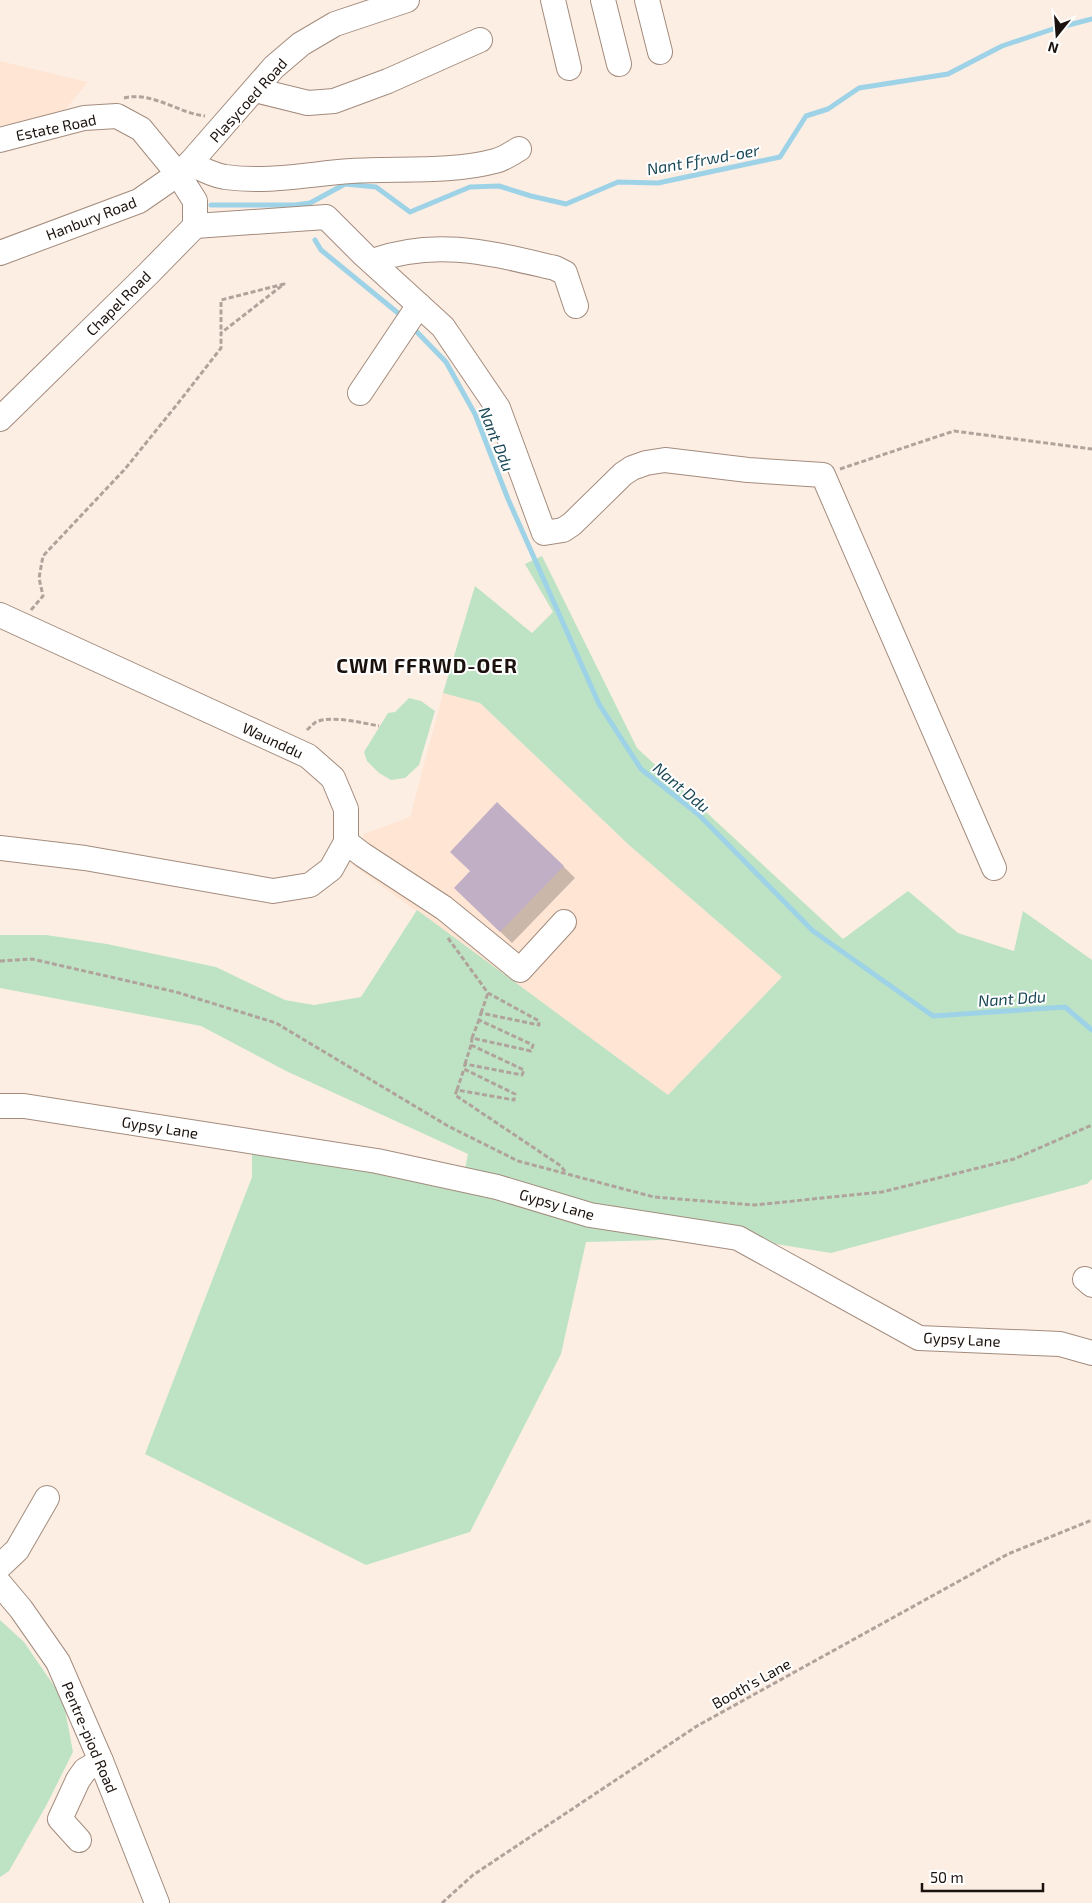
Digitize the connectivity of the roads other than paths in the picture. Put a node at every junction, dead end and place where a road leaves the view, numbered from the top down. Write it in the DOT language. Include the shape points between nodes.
graph roads {
  1 [pos="407,0"];
  2 [pos="553,0"];
  3 [pos="603,0"];
  4 [pos="647,0"];
  5 [pos="480,40"];
  6 [pos="660,52"];
  7 [pos="619,64"];
  8 [pos="569,68"];
  9 [pos="255,90"];
  10 [pos="0,140"];
  11 [pos="519,149"];
  12 [pos="184,169"];
  13 [pos="195,226"];
  14 [pos="0,253"];
  15 [pos="372,261"];
  16 [pos="419,305"];
  17 [pos="576,306"];
  18 [pos="360,393"];
  19 [pos="0,419"];
  20 [pos="0,615"];
  21 [pos="346,842"];
  22 [pos="0,848"];
  23 [pos="994,868"];
  24 [pos="564,922"];
  25 [pos="0,1106"];
  26 [pos="1092,1353"];
  27 [pos="47,1498"];
  28 [pos="0,1566"];
  29 [pos="0,1584"];
  30 [pos="101,1761"];
  31 [pos="79,1840"];
  32 [pos="157,1903"];
  1 -- 9 [label="street, Plasycoed Road" via="335,24 301,44 274,67"];
  2 -- 8 [label="street"];
  3 -- 7 [label="street"];
  4 -- 6 [label="street"];
  5 -- 9 [label="street" via="334,101 308,103"];
  9 -- 12 [label="street, Plasycoed Road"];
  10 -- 12 [label="street, Estate Road" via="84,118 117,116 141,128"];
  11 -- 12 [label="street" via="497,161 465,166 278,178 224,177"];
  12 -- 13 [label="street" via="195,200"];
  12 -- 14 [label="street, Hanbury Road" via="139,201"];
  13 -- 15 [label="street" via="326,217"];
  13 -- 19 [label="street, Chapel Road"];
  15 -- 16 [label="street"];
  15 -- 17 [label="street" via="413,250 483,252 565,273"];
  16 -- 18 [label="street"];
  16 -- 23 [label="street" via="443,328 498,408 544,534 563,530 572,524 623,474 646,463 665,460 823,475"];
  20 -- 21 [label="street, Waunddu" via="308,756 333,778 346,809"];
  21 -- 22 [label="street, Waunddu" via="331,869 310,885 273,891 84,858"];
  21 -- 24 [label="street" via="444,908 520,970"];
  25 -- 26 [label="street, Gypsy Lane" via="24,1106 377,1161 497,1187 590,1215 738,1238 919,1338 1060,1344"];
  27 -- 28 [label="street" via="17,1550"];
  29 -- 30 [label="street, Pentre-piod Road" via="58,1662"];
  30 -- 31 [label="street" via="85,1770 60,1818"];
  30 -- 32 [label="street, Pentre-piod Road"];
}
